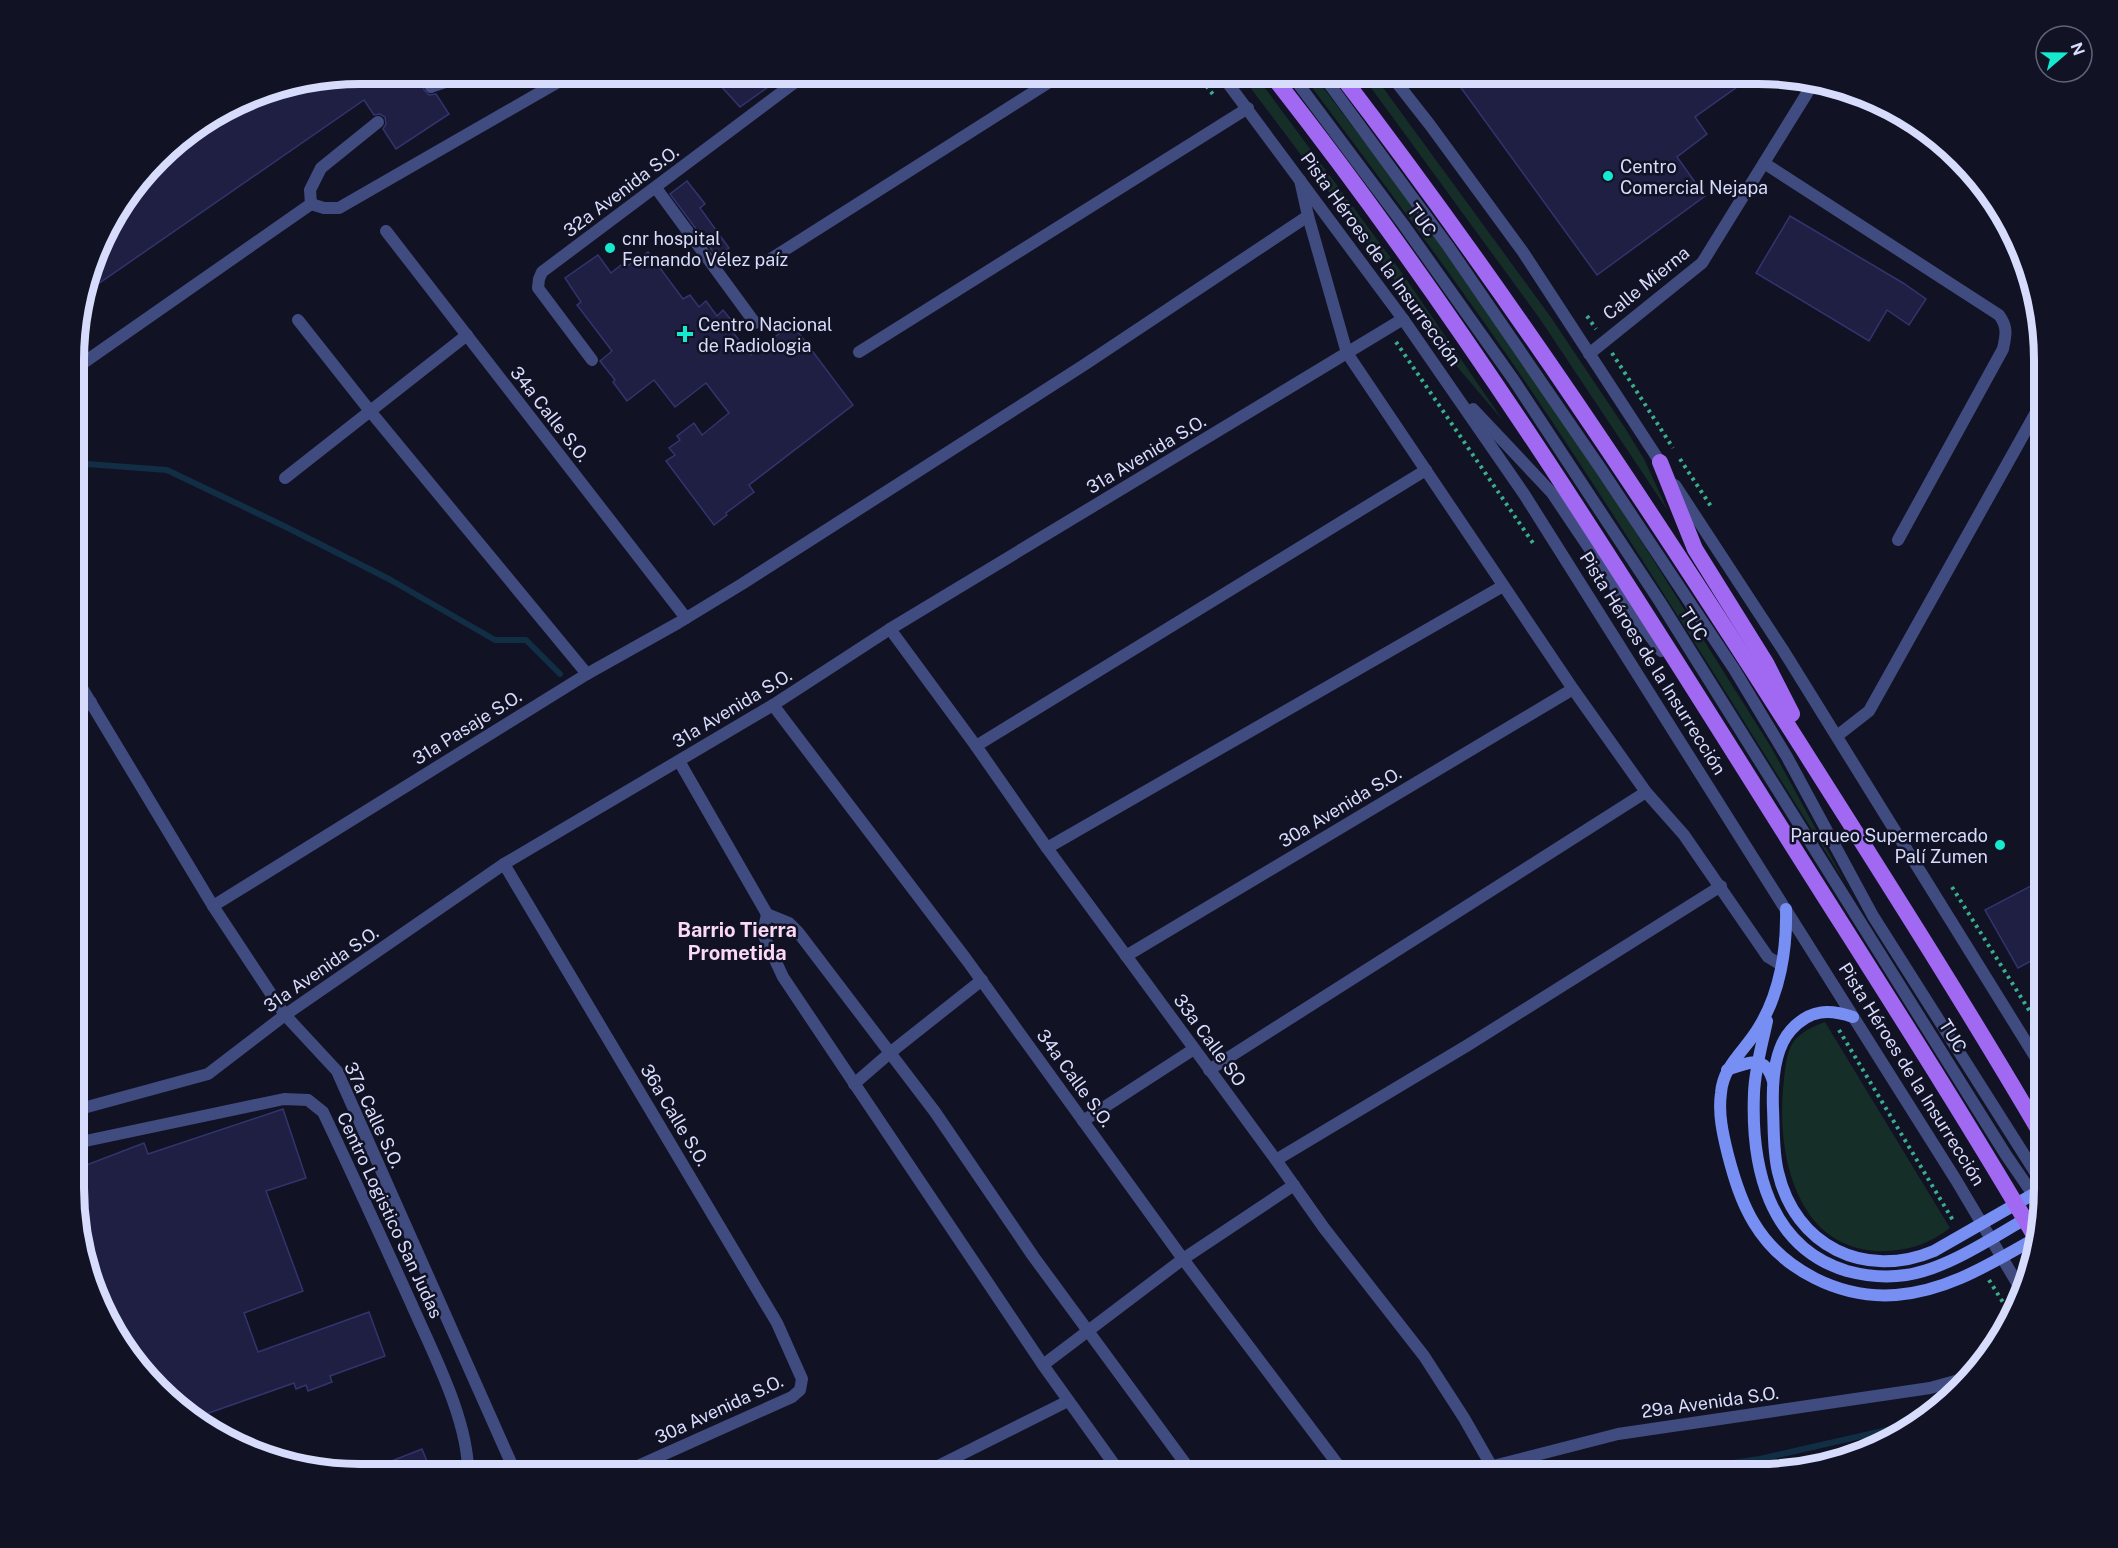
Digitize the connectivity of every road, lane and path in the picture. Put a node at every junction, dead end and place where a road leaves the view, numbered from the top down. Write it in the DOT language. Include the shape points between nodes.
graph roads {
  1 [pos="439,84"];
  2 [pos="555,84"];
  3 [pos="793,84"];
  4 [pos="1046,84"];
  5 [pos="1229,84"];
  6 [pos="1278,84"];
  7 [pos="1298,84"];
  8 [pos="1329,84"];
  9 [pos="1348,84"];
  10 [pos="1398,84"];
  11 [pos="431,87"];
  12 [pos="1810,89"];
  13 [pos="1248,108"];
  14 [pos="378,122"];
  15 [pos="1764,163"];
  16 [pos="1300,180"];
  17 [pos="656,188"];
  18 [pos="311,204"];
  19 [pos="1308,216"];
  20 [pos="386,231"];
  21 [pos="769,260"];
  22 [pos="1403,319"];
  23 [pos="298,320"];
  24 [pos="755,323"];
  25 [pos="1390,334"];
  26 [pos="467,335"];
  27 [pos="859,352"];
  28 [pos="1347,353"];
  29 [pos="1589,354"];
  30 [pos="592,360"];
  31 [pos="84,362"];
  32 [pos="1444,378"];
  33 [pos="370,411"];
  34 [pos="2034,416"];
  35 [pos="1660,462"];
  36 [pos="1426,470"];
  37 [pos="285,478"];
  38 [pos="1898,540"];
  39 [pos="1537,548"];
  40 [pos="1503,586"];
  41 [pos="686,618"];
  42 [pos="890,629"];
  43 [pos="587,674"];
  44 [pos="1573,689"];
  45 [pos="84,691"];
  46 [pos="91,702"];
  47 [pos="773,705"];
  48 [pos="84,706"];
  49 [pos="1720,730"];
  50 [pos="1837,736"];
  51 [pos="976,746"];
  52 [pos="679,761"];
  53 [pos="1646,792"];
  54 [pos="1834,798"];
  55 [pos="1047,849"];
  56 [pos="504,864"];
  57 [pos="1721,886"];
  58 [pos="213,906"];
  59 [pos="1786,909"];
  60 [pos="767,914"];
  61 [pos="1126,956"];
  62 [pos="1781,965"];
  63 [pos="982,980"];
  64 [pos="1771,1002"];
  65 [pos="285,1016"];
  66 [pos="1853,1017"];
  67 [pos="1834,1022"];
  68 [pos="1194,1049"];
  69 [pos="891,1052"];
  70 [pos="2034,1055"];
  71 [pos="1758,1063"];
  72 [pos="1209,1070"];
  73 [pos="1727,1070"];
  74 [pos="854,1084"];
  75 [pos="1774,1085"];
  76 [pos="84,1106"];
  77 [pos="1083,1121"];
  78 [pos="2034,1122"];
  79 [pos="84,1141"];
  80 [pos="1276,1160"];
  81 [pos="2034,1180"];
  82 [pos="2034,1184"];
  83 [pos="1294,1185"];
  84 [pos="2034,1197"];
  85 [pos="2033,1209"];
  86 [pos="2020,1211"];
  87 [pos="1954,1221"];
  88 [pos="1982,1224"];
  89 [pos="2031,1229"];
  90 [pos="1990,1238"];
  91 [pos="2029,1242"];
  92 [pos="2002,1257"];
  93 [pos="1183,1258"];
  94 [pos="1987,1276"];
  95 [pos="2017,1283"];
  96 [pos="2006,1309"];
  97 [pos="1088,1330"];
  98 [pos="1043,1365"];
  99 [pos="1955,1381"];
  100 [pos="800,1390"];
  101 [pos="1068,1401"];
  102 [pos="468,1464"];
  103 [pos="512,1464"];
  104 [pos="642,1464"];
  105 [pos="942,1464"];
  106 [pos="1114,1464"];
  107 [pos="1186,1464"];
  108 [pos="1338,1464"];
  109 [pos="1490,1464"];
  110 [pos="1515,1464"];
  1 -- 11 [label="street"];
  2 -- 18 [label="street" via="339,208"];
  3 -- 17 [label="street, 32a Avenida S.O."];
  4 -- 21 [label="street"];
  5 -- 13 [label="street, Pista Héroes de la Insurrección"];
  6 -- 49 [label="main road, Pista Héroes de la Insurrección" via="1490,376"];
  7 -- 82 [label="street, TUC" via="1519,389 1660,602 2006,1155"];
  8 -- 81 [label="street, TUC" via="1448,246 1734,669 1787,757 1873,916"];
  9 -- 54 [label="main road" via="1521,321"];
  10 -- 29 [label="street" via="1523,252"];
  12 -- 15 [label="street, Calle Mierna"];
  13 -- 16 [label="street, Pista Héroes de la Insurrección"];
  13 -- 27 [label="street"];
  14 -- 18 [label="street" via="321,168 310,190"];
  15 -- 29 [label="street, Calle Mierna" via="1702,263"];
  15 -- 38 [label="street" via="1999,315 2004,322 2007,332 2003,349"];
  16 -- 19 [label="street"];
  16 -- 22 [label="street, Pista Héroes de la Insurrección"];
  17 -- 24 [label="street"];
  17 -- 30 [label="street, 32a Avenida S.O." via="542,272 539,279 538,288"];
  18 -- 31 [label="street"];
  19 -- 28 [label="street"];
  19 -- 41 [label="street, 31a Pasaje S.O." via="1084,365"];
  20 -- 26 [label="street, 34a Calle S.O."];
  22 -- 28 [label="street, 31a Avenida S.O."];
  22 -- 32 [label="street, Pista Héroes de la Insurrección"];
  23 -- 33 [label="street"];
  25 -- 39 [label="path"];
  26 -- 33 [label="street"];
  26 -- 41 [label="street, 34a Calle S.O."];
  28 -- 36 [label="street"];
  28 -- 42 [label="street, 31a Avenida S.O."];
  29 -- 35 [label="street"];
  32 -- 49 [label="street" via="1552,494 1632,612"];
  32 -- 59 [label="street, Pista Héroes de la Insurrección" via="1524,494"];
  33 -- 37 [label="street"];
  33 -- 43 [label="street"];
  34 -- 50 [label="street" via="1869,711"];
  35 -- 50 [label="street"];
  35 -- 54 [label="main road" via="1695,549 1766,663"];
  36 -- 40 [label="street"];
  36 -- 51 [label="street"];
  40 -- 44 [label="street"];
  40 -- 55 [label="street"];
  41 -- 43 [label="street, 31a Pasaje S.O."];
  42 -- 47 [label="street, 31a Avenida S.O."];
  42 -- 51 [label="street, 33a Calle SO"];
  43 -- 58 [label="street, 31a Pasaje S.O."];
  44 -- 53 [label="street"];
  44 -- 61 [label="street, 30a Avenida S.O."];
  45 -- 46 [label="street, 37a Calle S.O."];
  46 -- 48 [label="street"];
  46 -- 58 [label="street, 37a Calle S.O."];
  47 -- 52 [label="street, 31a Avenida S.O."];
  47 -- 63 [label="street, 34a Calle S.O."];
  49 -- 86 [label="main road, Pista Héroes de la Insurrección"];
  50 -- 70 [label="street"];
  51 -- 55 [label="street, 33a Calle SO"];
  52 -- 56 [label="street, 31a Avenida S.O."];
  52 -- 60 [label="street"];
  53 -- 57 [label="street" via="1677,826"];
  53 -- 72 [label="street"];
  54 -- 78 [label="main road"];
  55 -- 61 [label="street, 33a Calle SO"];
  56 -- 65 [label="street, 31a Avenida S.O."];
  56 -- 100 [label="street, 36a Calle S.O." via="777,1323 802,1379"];
  57 -- 62 [label="street" via="1768,957"];
  57 -- 80 [label="street"];
  58 -- 65 [label="street, 37a Calle S.O."];
  59 -- 62 [label="main road" via="1786,944"];
  59 -- 66 [label="street, Pista Héroes de la Insurrección"];
  60 -- 69 [label="street" via="789,922 798,932"];
  60 -- 74 [label="street" via="764,934 783,977"];
  61 -- 68 [label="street, 33a Calle SO"];
  62 -- 64 [label="main road"];
  63 -- 69 [label="street"];
  63 -- 77 [label="street, 34a Calle S.O."];
  64 -- 71 [label="main road"];
  64 -- 73 [label="main road" via="1752,1039"];
  65 -- 76 [label="street, 31a Avenida S.O." via="208,1074"];
  65 -- 103 [label="street, 37a Calle S.O." via="337,1071"];
  66 -- 75 [label="main road" via="1823,1012 1809,1016 1790,1031 1781,1046"];
  66 -- 88 [label="street, Pista Héroes de la Insurrección"];
  67 -- 87 [label="path"];
  68 -- 72 [label="street, 33a Calle SO"];
  68 -- 77 [label="street"];
  69 -- 74 [label="street"];
  69 -- 97 [label="street"];
  71 -- 73 [label="main road"];
  71 -- 75 [label="main road" via="1767,1066"];
  71 -- 90 [label="main road" via="1754,1092 1757,1157 1775,1213 1803,1248 1836,1267 1862,1275 1889,1276 1941,1265"];
  72 -- 80 [label="street, 33a Calle SO"];
  73 -- 92 [label="main road" via="1720,1094 1721,1124 1738,1189 1763,1236 1795,1267 1855,1293 1899,1295 1964,1277"];
  74 -- 98 [label="street"];
  75 -- 88 [label="main road" via="1778,1172 1792,1209 1818,1240 1852,1256 1891,1262 1927,1254"];
  77 -- 93 [label="street, 34a Calle S.O."];
  79 -- 102 [label="street, Centro Logistico San Judas" via="284,1099 308,1100 323,1112 429,1344 456,1410"];
  80 -- 83 [label="street, 33a Calle SO"];
  83 -- 93 [label="street"];
  83 -- 109 [label="street, 33a Calle SO" via="1424,1356"];
  84 -- 86 [label="main road"];
  85 -- 86 [label="main road"];
  86 -- 88 [label="main road"];
  86 -- 89 [label="main road, Pista Héroes de la Insurrección"];
  86 -- 90 [label="main road"];
  88 -- 90 [label="street, Pista Héroes de la Insurrección"];
  90 -- 92 [label="street, Pista Héroes de la Insurrección"];
  91 -- 92 [label="main road"];
  92 -- 95 [label="street, Pista Héroes de la Insurrección"];
  93 -- 97 [label="street"];
  93 -- 108 [label="street, 34a Calle S.O."];
  94 -- 96 [label="path"];
  97 -- 98 [label="street"];
  97 -- 107 [label="street"];
  98 -- 101 [label="street"];
  99 -- 110 [label="street, 29a Avenida S.O." via="1618,1434"];
  100 -- 104 [label="street, 30a Avenida S.O."];
  101 -- 105 [label="street"];
  101 -- 106 [label="street"];
}
